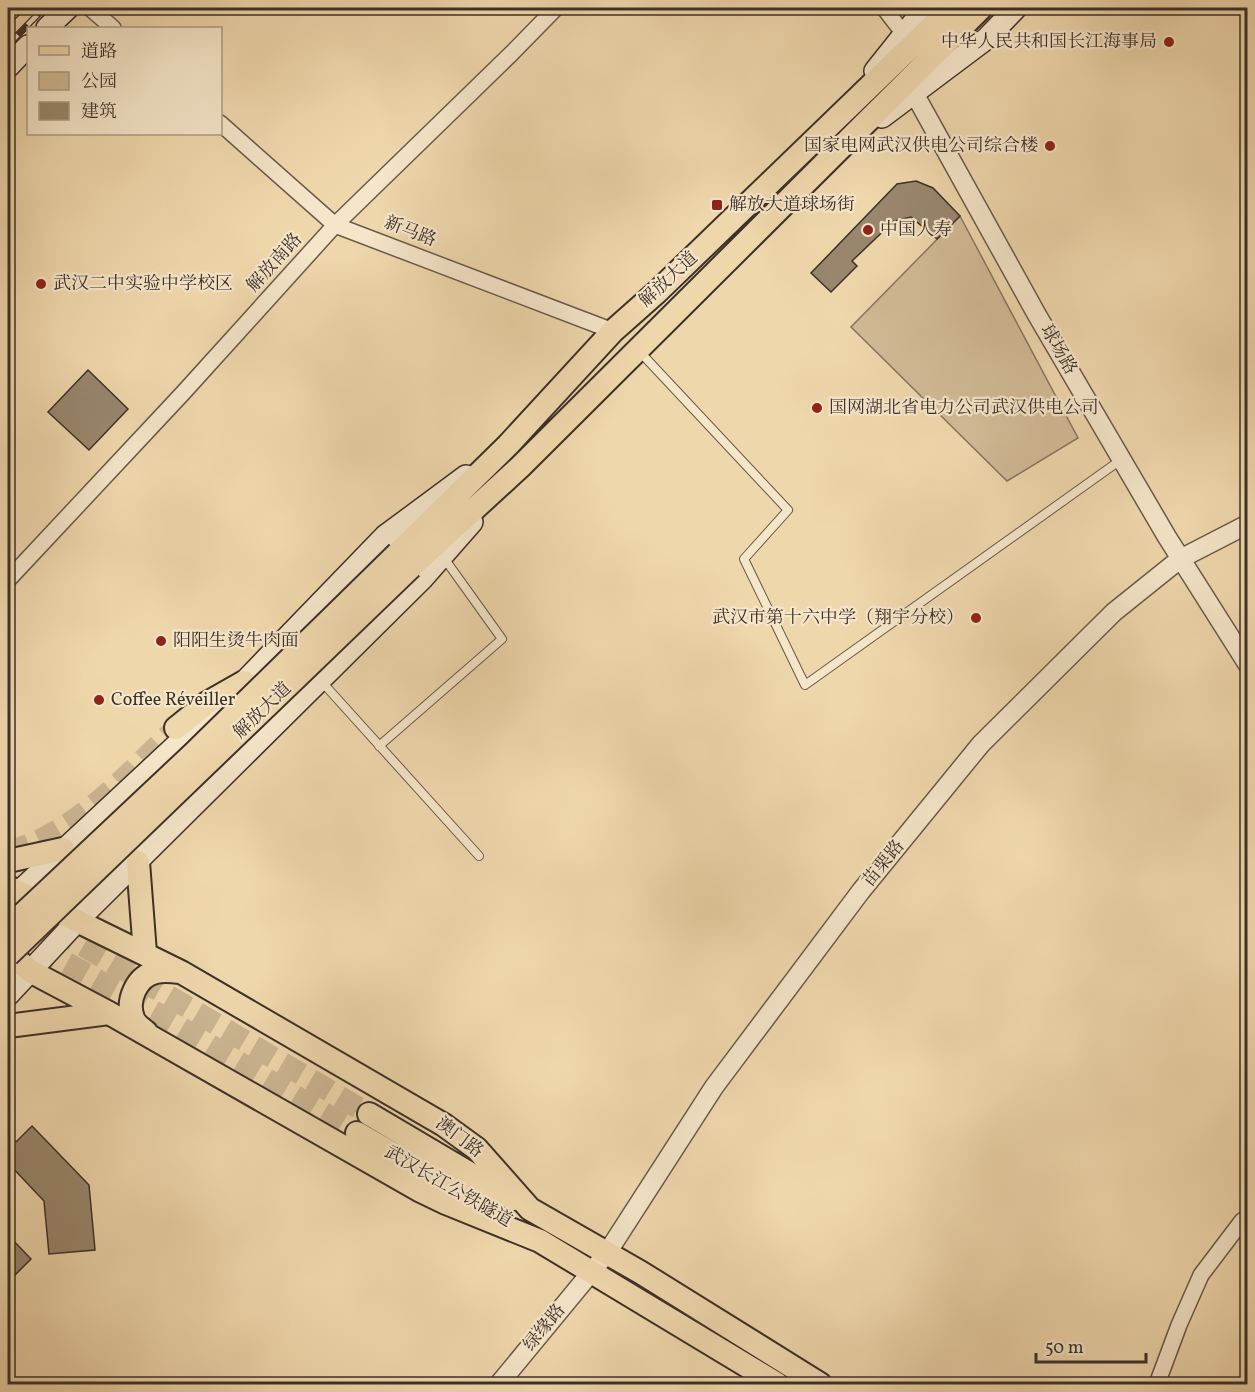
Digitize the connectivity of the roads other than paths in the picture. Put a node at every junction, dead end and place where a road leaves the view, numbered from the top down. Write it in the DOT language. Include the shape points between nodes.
graph roads {
  1 [pos="68,8"];
  2 [pos="90,8"];
  3 [pos="556,8"];
  4 [pos="884,8"];
  5 [pos="924,8"];
  6 [pos="951,8"];
  7 [pos="1016,8"];
  8 [pos="977,12"];
  9 [pos="48,27"];
  10 [pos="112,27"];
  11 [pos="904,34"];
  12 [pos="27,47"];
  13 [pos="8,67"];
  14 [pos="914,93"];
  15 [pos="836,121"];
  16 [pos="222,125"];
  17 [pos="848,142"];
  18 [pos="335,225"];
  19 [pos="613,331"];
  20 [pos="638,350"];
  21 [pos="508,445"];
  22 [pos="1122,459"];
  23 [pos="520,468"];
  24 [pos="1248,524"];
  25 [pos="443,556"];
  26 [pos="1180,559"];
  27 [pos="405,560"];
  28 [pos="8,580"];
  29 [pos="1248,665"];
  30 [pos="321,681"];
  31 [pos="244,682"];
  32 [pos="176,728"];
  33 [pos="380,746"];
  34 [pos="63,849"];
  35 [pos="479,856"];
  36 [pos="8,861"];
  37 [pos="138,862"];
  38 [pos="11,893"];
  39 [pos="78,920"];
  40 [pos="8,928"];
  41 [pos="8,953"];
  42 [pos="145,953"];
  43 [pos="30,971"];
  44 [pos="181,972"];
  45 [pos="8,995"];
  46 [pos="109,1013"];
  47 [pos="8,1026"];
  48 [pos="153,1039"];
  49 [pos="530,1209"];
  50 [pos="1248,1217"];
  51 [pos="540,1241"];
  52 [pos="607,1252"];
  53 [pos="592,1272"];
  54 [pos="499,1384"];
  55 [pos="777,1384"];
  56 [pos="820,1384"];
  57 [pos="1157,1384"];
  1 -- 9 [label="main road"];
  2 -- 10 [label="street"];
  3 -- 18 [label="street, 解放南路"];
  4 -- 11 [label="street"];
  5 -- 11 [label="main road, 解放大道"];
  6 -- 15 [label="main road, 解放大道"];
  7 -- 14 [label="main road, 解放大道" via="986,39"];
  8 -- 17 [label="main road, 解放大道"];
  11 -- 15 [label="main road, 解放大道"];
  12 -- 13 [label="main road"];
  14 -- 17 [label="main road, 解放大道"];
  14 -- 22 [label="street, 球场路"];
  15 -- 19 [label="main road, 解放大道"];
  16 -- 18 [label="street, 新马路"];
  17 -- 20 [label="main road, 解放大道"];
  18 -- 19 [label="street, 新马路"];
  18 -- 28 [label="street, 解放南路"];
  19 -- 21 [label="main road, 解放大道"];
  20 -- 22 [label="lane" via="788,510 744,559 805,685"];
  20 -- 23 [label="main road, 解放大道"];
  21 -- 27 [label="main road, 解放大道"];
  21 -- 31 [label="main road, 解放大道" via="385,536"];
  22 -- 26 [label="street, 球场路"];
  23 -- 25 [label="main road, 解放大道"];
  23 -- 27 [label="main road, 解放大道"];
  24 -- 26 [label="street, 苗栗路"];
  25 -- 30 [label="main road, 解放大道"];
  25 -- 33 [label="lane" via="502,639"];
  26 -- 29 [label="street, 球场路"];
  26 -- 52 [label="street, 苗栗路" via="1114,612 981,744 861,891 714,1087"];
  27 -- 40 [label="main road, 解放大道, bridge"];
  27 -- 41 [label="main road, 解放大道, bridge"];
  30 -- 33 [label="lane"];
  30 -- 37 [label="main road, 解放大道"];
  31 -- 32 [label="main road" via="207,703"];
  31 -- 34 [label="main road, 解放大道"];
  33 -- 35 [label="lane"];
  34 -- 36 [label="main road"];
  34 -- 38 [label="main road, 解放大道"];
  37 -- 39 [label="main road, 解放大道"];
  37 -- 42 [label="main road"];
  38 -- 39 [label="main road, 澳门路"];
  39 -- 42 [label="main road, 澳门路"];
  39 -- 43 [label="main road, 解放大道"];
  41 -- 43 [label="main road"];
  42 -- 44 [label="main road, 澳门路"];
  43 -- 45 [label="main road"];
  43 -- 46 [label="main road"];
  44 -- 48 [label="main road" via="154,972 135,988 130,1001 134,1020"];
  44 -- 49 [label="main road, 澳门路" via="444,1125 477,1149"];
  46 -- 47 [label="main road"];
  46 -- 48 [label="main road"];
  48 -- 51 [label="main road" via="419,1190"];
  49 -- 51 [label="main road, 武汉长江公铁隧道" via="363,1124"];
  49 -- 52 [label="main road, 澳门路"];
  50 -- 57 [label="street" via="1201,1275"];
  51 -- 53 [label="main road"];
  52 -- 53 [label="street, 苗栗路"];
  52 -- 56 [label="main road, 澳门路"];
  53 -- 54 [label="street, 绿缘路"];
  53 -- 55 [label="main road"];
}
